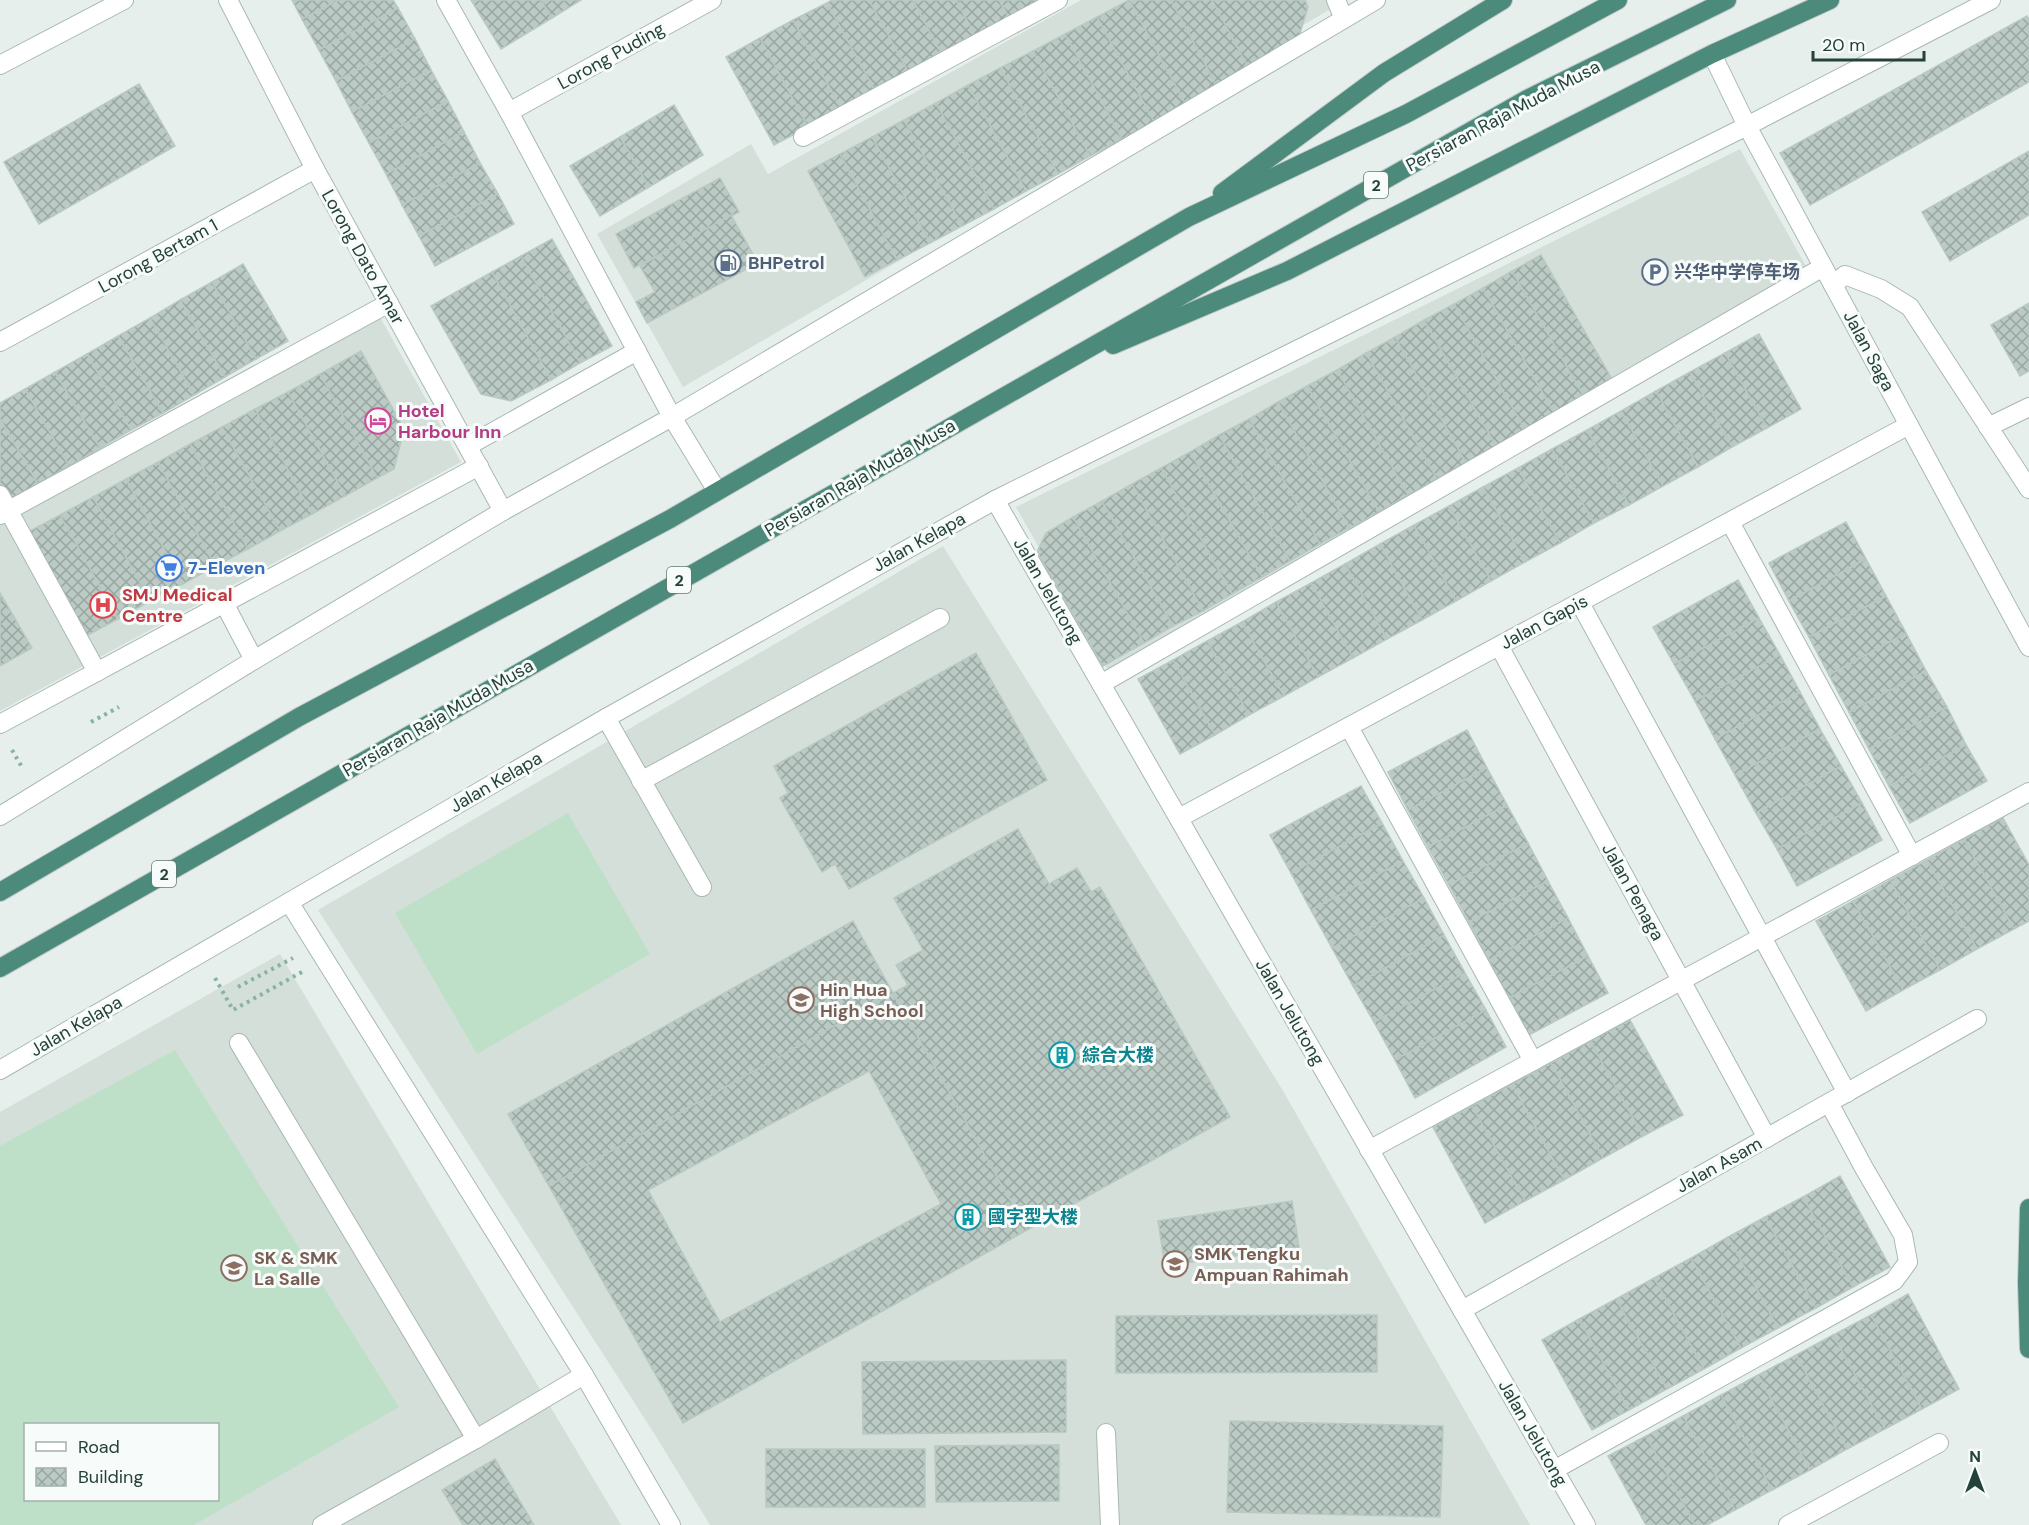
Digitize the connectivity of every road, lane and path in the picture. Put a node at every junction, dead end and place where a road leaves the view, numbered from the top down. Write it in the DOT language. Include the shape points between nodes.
graph roads {
  1 [pos="124,0"];
  2 [pos="228,0"];
  3 [pos="446,0"];
  4 [pos="712,0"];
  5 [pos="1058,0"];
  6 [pos="1336,0"];
  7 [pos="1376,0"];
  8 [pos="1503,0"];
  9 [pos="1618,0"];
  10 [pos="1727,0"];
  11 [pos="1830,0"];
  12 [pos="1991,0"];
  13 [pos="1344,19"];
  14 [pos="1712,54"];
  15 [pos="0,65"];
  16 [pos="509,112"];
  17 [pos="1747,126"];
  18 [pos="803,137"];
  19 [pos="315,169"];
  20 [pos="1189,217"];
  21 [pos="1823,267"];
  22 [pos="1833,285"];
  23 [pos="389,303"];
  24 [pos="0,342"];
  25 [pos="637,351"];
  26 [pos="1030,381"];
  27 [pos="2029,407"];
  28 [pos="672,417"];
  29 [pos="1909,425"];
  30 [pos="1988,427"];
  31 [pos="468,446"];
  32 [pos="479,466"];
  33 [pos="2029,489"];
  34 [pos="717,491"];
  35 [pos="995,500"];
  36 [pos="3,507"];
  37 [pos="503,511"];
  38 [pos="1730,522"];
  39 [pos="224,603"];
  40 [pos="1580,603"];
  41 [pos="940,618"];
  42 [pos="1499,646"];
  43 [pos="2029,647"];
  44 [pos="254,660"];
  45 [pos="97,672"];
  46 [pos="1101,684"];
  47 [pos="128,702"];
  48 [pos="606,718"];
  49 [pos="91,722"];
  50 [pos="0,724"];
  51 [pos="1349,727"];
  52 [pos="12,750"];
  53 [pos="641,781"];
  54 [pos="2029,792"];
  55 [pos="37,794"];
  56 [pos="0,816"];
  57 [pos="1179,818"];
  58 [pos="1912,856"];
  59 [pos="702,887"];
  60 [pos="0,892"];
  61 [pos="289,902"];
  62 [pos="1762,937"];
  63 [pos="302,952"];
  64 [pos="201,953"];
  65 [pos="310,967"];
  66 [pos="0,968"];
  67 [pos="1682,981"];
  68 [pos="238,987"];
  69 [pos="1977,1019"];
  70 [pos="239,1043"];
  71 [pos="1533,1061"];
  72 [pos="0,1070"];
  73 [pos="1847,1093"];
  74 [pos="1830,1102"];
  75 [pos="1767,1138"];
  76 [pos="1369,1150"];
  77 [pos="2029,1208"];
  78 [pos="1462,1310"];
  79 [pos="2029,1349"];
  80 [pos="584,1375"];
  81 [pos="1106,1433"];
  82 [pos="476,1439"];
  83 [pos="1939,1443"];
  84 [pos="1554,1470"];
  85 [pos="322,1525"];
  86 [pos="671,1525"];
  87 [pos="1110,1525"];
  88 [pos="1586,1525"];
  89 [pos="1788,1525"];
  1 -- 15 [label="street"];
  2 -- 19 [label="street, Lorong Dato Amar"];
  3 -- 16 [label="street"];
  4 -- 16 [label="street, Lorong Puding"];
  5 -- 18 [label="street"];
  6 -- 13 [label="street"];
  7 -- 13 [label="street"];
  8 -- 20 [label="highway" via="1384,73"];
  9 -- 20 [label="highway" via="1406,114"];
  10 -- 26 [label="highway, Persiaran Raja Muda Musa / 2" via="1527,99"];
  11 -- 14 [label="highway"];
  12 -- 17 [label="street, Jalan Kelapa"];
  13 -- 28 [label="street"];
  14 -- 17 [label="street, Jalan Saga"];
  14 -- 26 [label="highway" via="1287,271"];
  16 -- 25 [label="street"];
  17 -- 21 [label="street, Jalan Saga"];
  17 -- 35 [label="street, Jalan Kelapa"];
  19 -- 23 [label="street, Lorong Dato Amar"];
  19 -- 24 [label="street, Lorong Bertam 1"];
  20 -- 34 [label="highway"];
  21 -- 22 [label="street, Jalan Saga"];
  21 -- 46 [label="street"];
  22 -- 29 [label="street, Jalan Saga"];
  22 -- 30 [label="street" via="1845,275 1881,289 1910,307"];
  23 -- 31 [label="street, Lorong Dato Amar"];
  23 -- 36 [label="street"];
  25 -- 28 [label="street"];
  25 -- 31 [label="street"];
  26 -- 66 [label="highway, Persiaran Raja Muda Musa / 2"];
  27 -- 30 [label="street"];
  28 -- 34 [label="street"];
  28 -- 37 [label="street"];
  29 -- 38 [label="street, Jalan Gapis"];
  29 -- 43 [label="street, Jalan Saga"];
  30 -- 33 [label="street"];
  31 -- 32 [label="street, Lorong Dato Amar"];
  32 -- 37 [label="street, Lorong Dato Amar"];
  32 -- 39 [label="street"];
  34 -- 60 [label="highway" via="299,717"];
  35 -- 46 [label="street, Jalan Jelutong"];
  35 -- 48 [label="street, Jalan Kelapa"];
  36 -- 45 [label="street"];
  37 -- 44 [label="street"];
  38 -- 40 [label="street, Jalan Gapis"];
  38 -- 58 [label="street"];
  39 -- 44 [label="street"];
  39 -- 45 [label="street"];
  40 -- 42 [label="street, Jalan Gapis"];
  40 -- 62 [label="street"];
  41 -- 53 [label="street"];
  42 -- 51 [label="street, Jalan Gapis"];
  42 -- 67 [label="street, Jalan Penaga"];
  44 -- 55 [label="street"];
  45 -- 50 [label="street"];
  46 -- 57 [label="street, Jalan Jelutong"];
  47 -- 49 [label="path"];
  48 -- 53 [label="street"];
  48 -- 61 [label="street, Jalan Kelapa"];
  51 -- 57 [label="street, Jalan Gapis"];
  51 -- 71 [label="street"];
  52 -- 55 [label="path"];
  53 -- 59 [label="street"];
  54 -- 58 [label="street"];
  55 -- 56 [label="street"];
  57 -- 76 [label="street, Jalan Jelutong"];
  58 -- 62 [label="street"];
  61 -- 64 [label="street, Jalan Kelapa"];
  61 -- 80 [label="street"];
  62 -- 67 [label="street"];
  62 -- 73 [label="street"];
  63 -- 68 [label="path"];
  64 -- 65 [label="path" via="233,1010"];
  64 -- 72 [label="street, Jalan Kelapa"];
  67 -- 71 [label="street"];
  67 -- 75 [label="street, Jalan Penaga"];
  69 -- 73 [label="street, Jalan Asam"];
  70 -- 82 [label="street"];
  71 -- 76 [label="street"];
  73 -- 74 [label="street, Jalan Asam"];
  74 -- 75 [label="street, Jalan Asam"];
  74 -- 84 [label="street" via="1903,1236 1908,1262 1894,1281"];
  75 -- 78 [label="street, Jalan Asam"];
  76 -- 78 [label="street, Jalan Jelutong"];
  77 -- 79 [label="highway"];
  78 -- 84 [label="street, Jalan Jelutong"];
  80 -- 82 [label="street"];
  80 -- 86 [label="street"];
  81 -- 87 [label="street"];
  82 -- 85 [label="street"];
  83 -- 89 [label="street"];
  84 -- 88 [label="street, Jalan Jelutong"];
}
